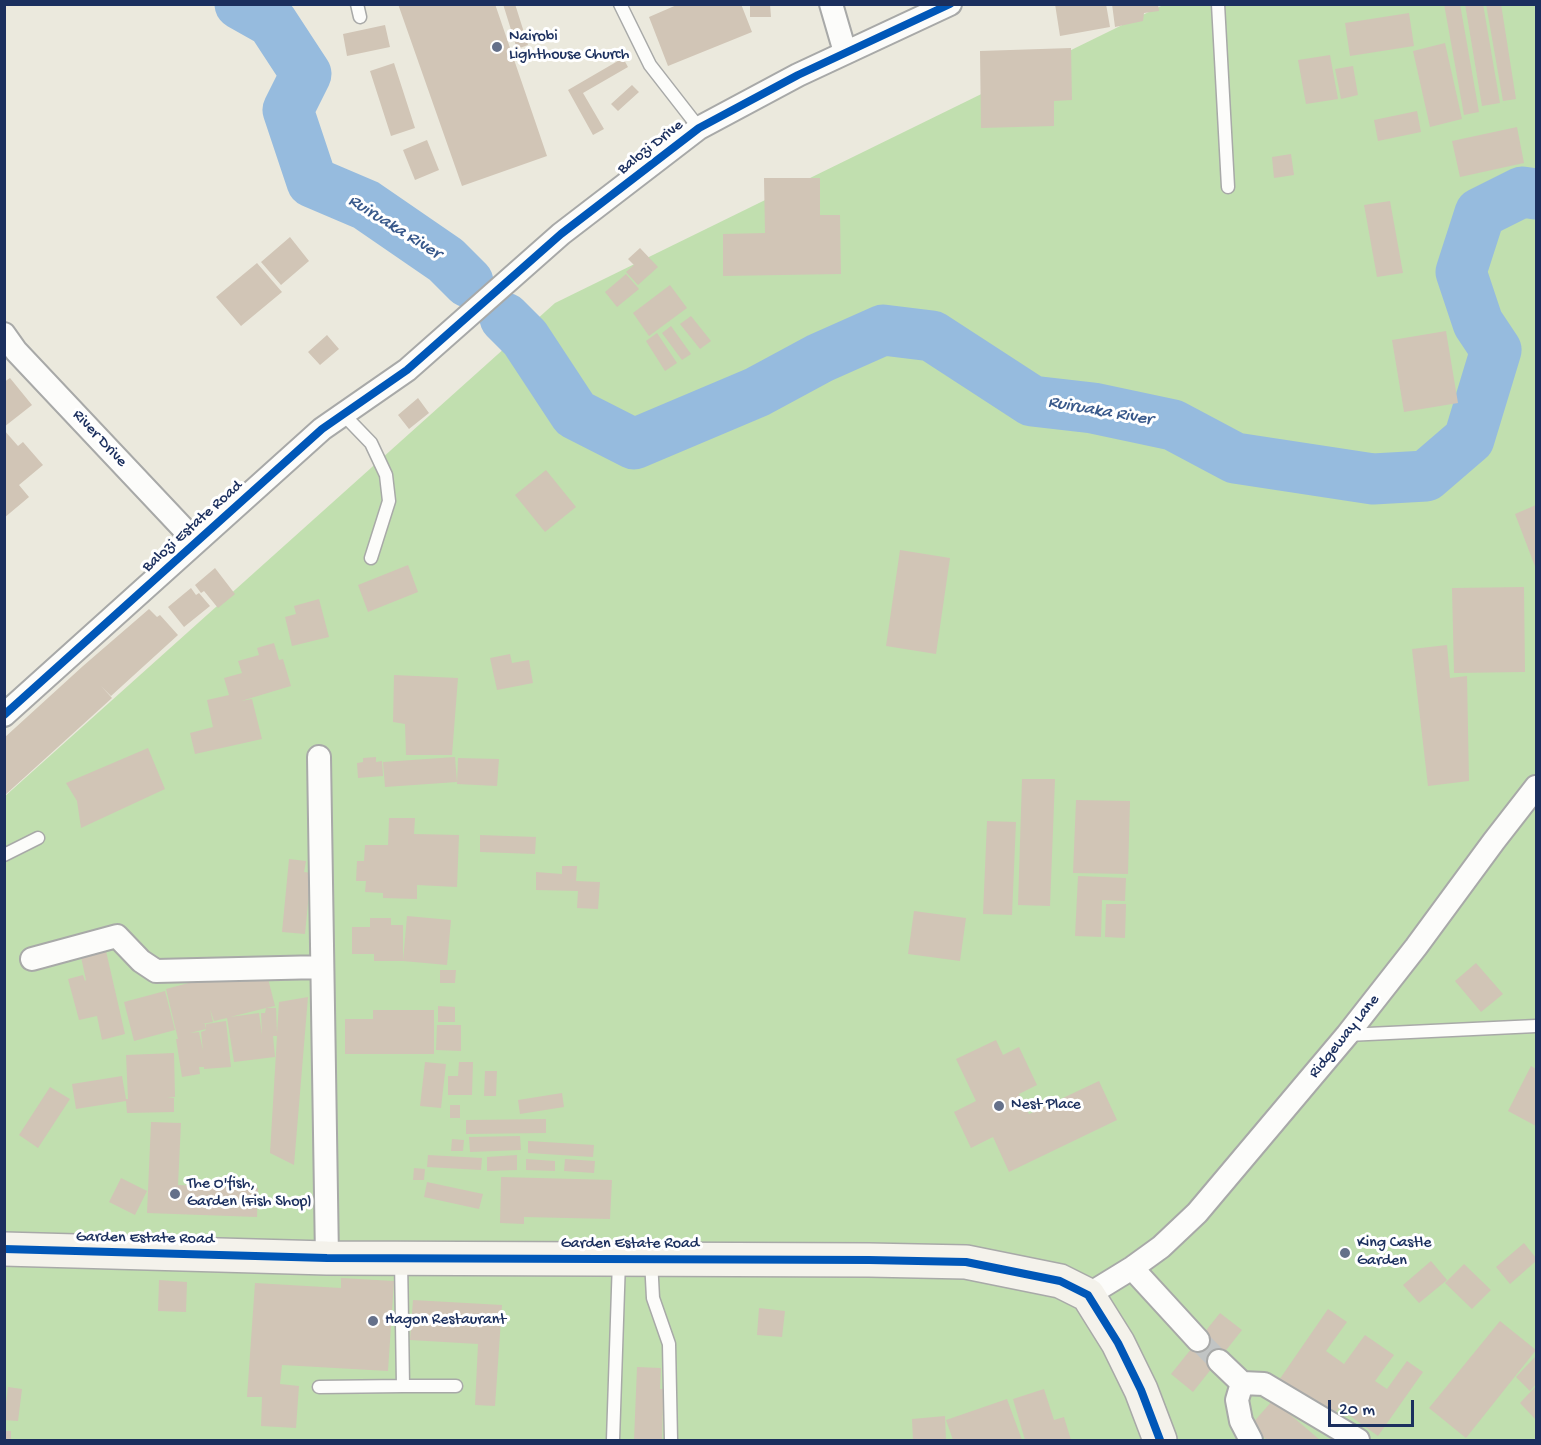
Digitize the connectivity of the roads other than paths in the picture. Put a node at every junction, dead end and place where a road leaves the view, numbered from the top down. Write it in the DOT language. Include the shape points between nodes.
graph roads {
  1 [pos="620,4"];
  2 [pos="831,4"];
  3 [pos="950,4"];
  4 [pos="1218,4"];
  5 [pos="845,52"];
  6 [pos="699,128"];
  7 [pos="1228,187"];
  8 [pos="4,334"];
  9 [pos="407,370"];
  10 [pos="344,414"];
  11 [pos="196,542"];
  12 [pos="371,558"];
  13 [pos="4,715"];
  14 [pos="319,757"];
  15 [pos="1536,787"];
  16 [pos="38,838"];
  17 [pos="4,855"];
  18 [pos="32,959"];
  19 [pos="322,967"];
  20 [pos="1536,1026"];
  21 [pos="1347,1035"];
  22 [pos="4,1249"];
  23 [pos="327,1258"];
  24 [pos="401,1258"];
  25 [pos="635,1259"];
  26 [pos="1132,1268"];
  27 [pos="1088,1295"];
  28 [pos="1198,1340"];
  29 [pos="1218,1361"];
  30 [pos="1242,1383"];
  31 [pos="403,1386"];
  32 [pos="456,1386"];
  33 [pos="319,1387"];
  34 [pos="614,1440"];
  35 [pos="671,1440"];
  36 [pos="1160,1440"];
  37 [pos="1251,1440"];
  38 [pos="1358,1440"];
  1 -- 6 [label="lane" via="650,65"];
  2 -- 5 [label="street"];
  3 -- 5 [label="street, Balozi Drive"];
  4 -- 7 [label="lane"];
  5 -- 6 [label="street, Balozi Drive"];
  6 -- 9 [label="street, Balozi Drive" via="561,234"];
  8 -- 11 [label="street, River Drive"];
  9 -- 10 [label="street, Balozi Estate Road"];
  10 -- 11 [label="street, Balozi Estate Road" via="322,429"];
  10 -- 12 [label="lane" via="371,443 386,475 389,501"];
  11 -- 13 [label="street, Balozi Estate Road"];
  14 -- 19 [label="street"];
  15 -- 21 [label="street, Ridgeway Lane"];
  16 -- 17 [label="lane"];
  18 -- 19 [label="street" via="117,936 156,971"];
  19 -- 23 [label="street"];
  20 -- 21 [label="lane"];
  21 -- 26 [label="street, Ridgeway Lane" via="1197,1213"];
  22 -- 23 [label="street, Garden Estate Road"];
  23 -- 24 [label="street, Garden Estate Road"];
  24 -- 25 [label="street, Garden Estate Road"];
  24 -- 31 [label="lane"];
  25 -- 27 [label="street, Garden Estate Road" via="966,1262 1060,1281"];
  25 -- 34 [label="lane"];
  25 -- 35 [label="lane" via="669,1344"];
  26 -- 27 [label="street, Ridgeway Lane"];
  26 -- 28 [label="street"];
  27 -- 36 [label="street" via="1118,1343"];
  29 -- 30 [label="street"];
  30 -- 37 [label="street" via="1237,1400 1241,1421"];
  30 -- 38 [label="street" via="1264,1384"];
  31 -- 32 [label="lane"];
  31 -- 33 [label="lane"];
}
